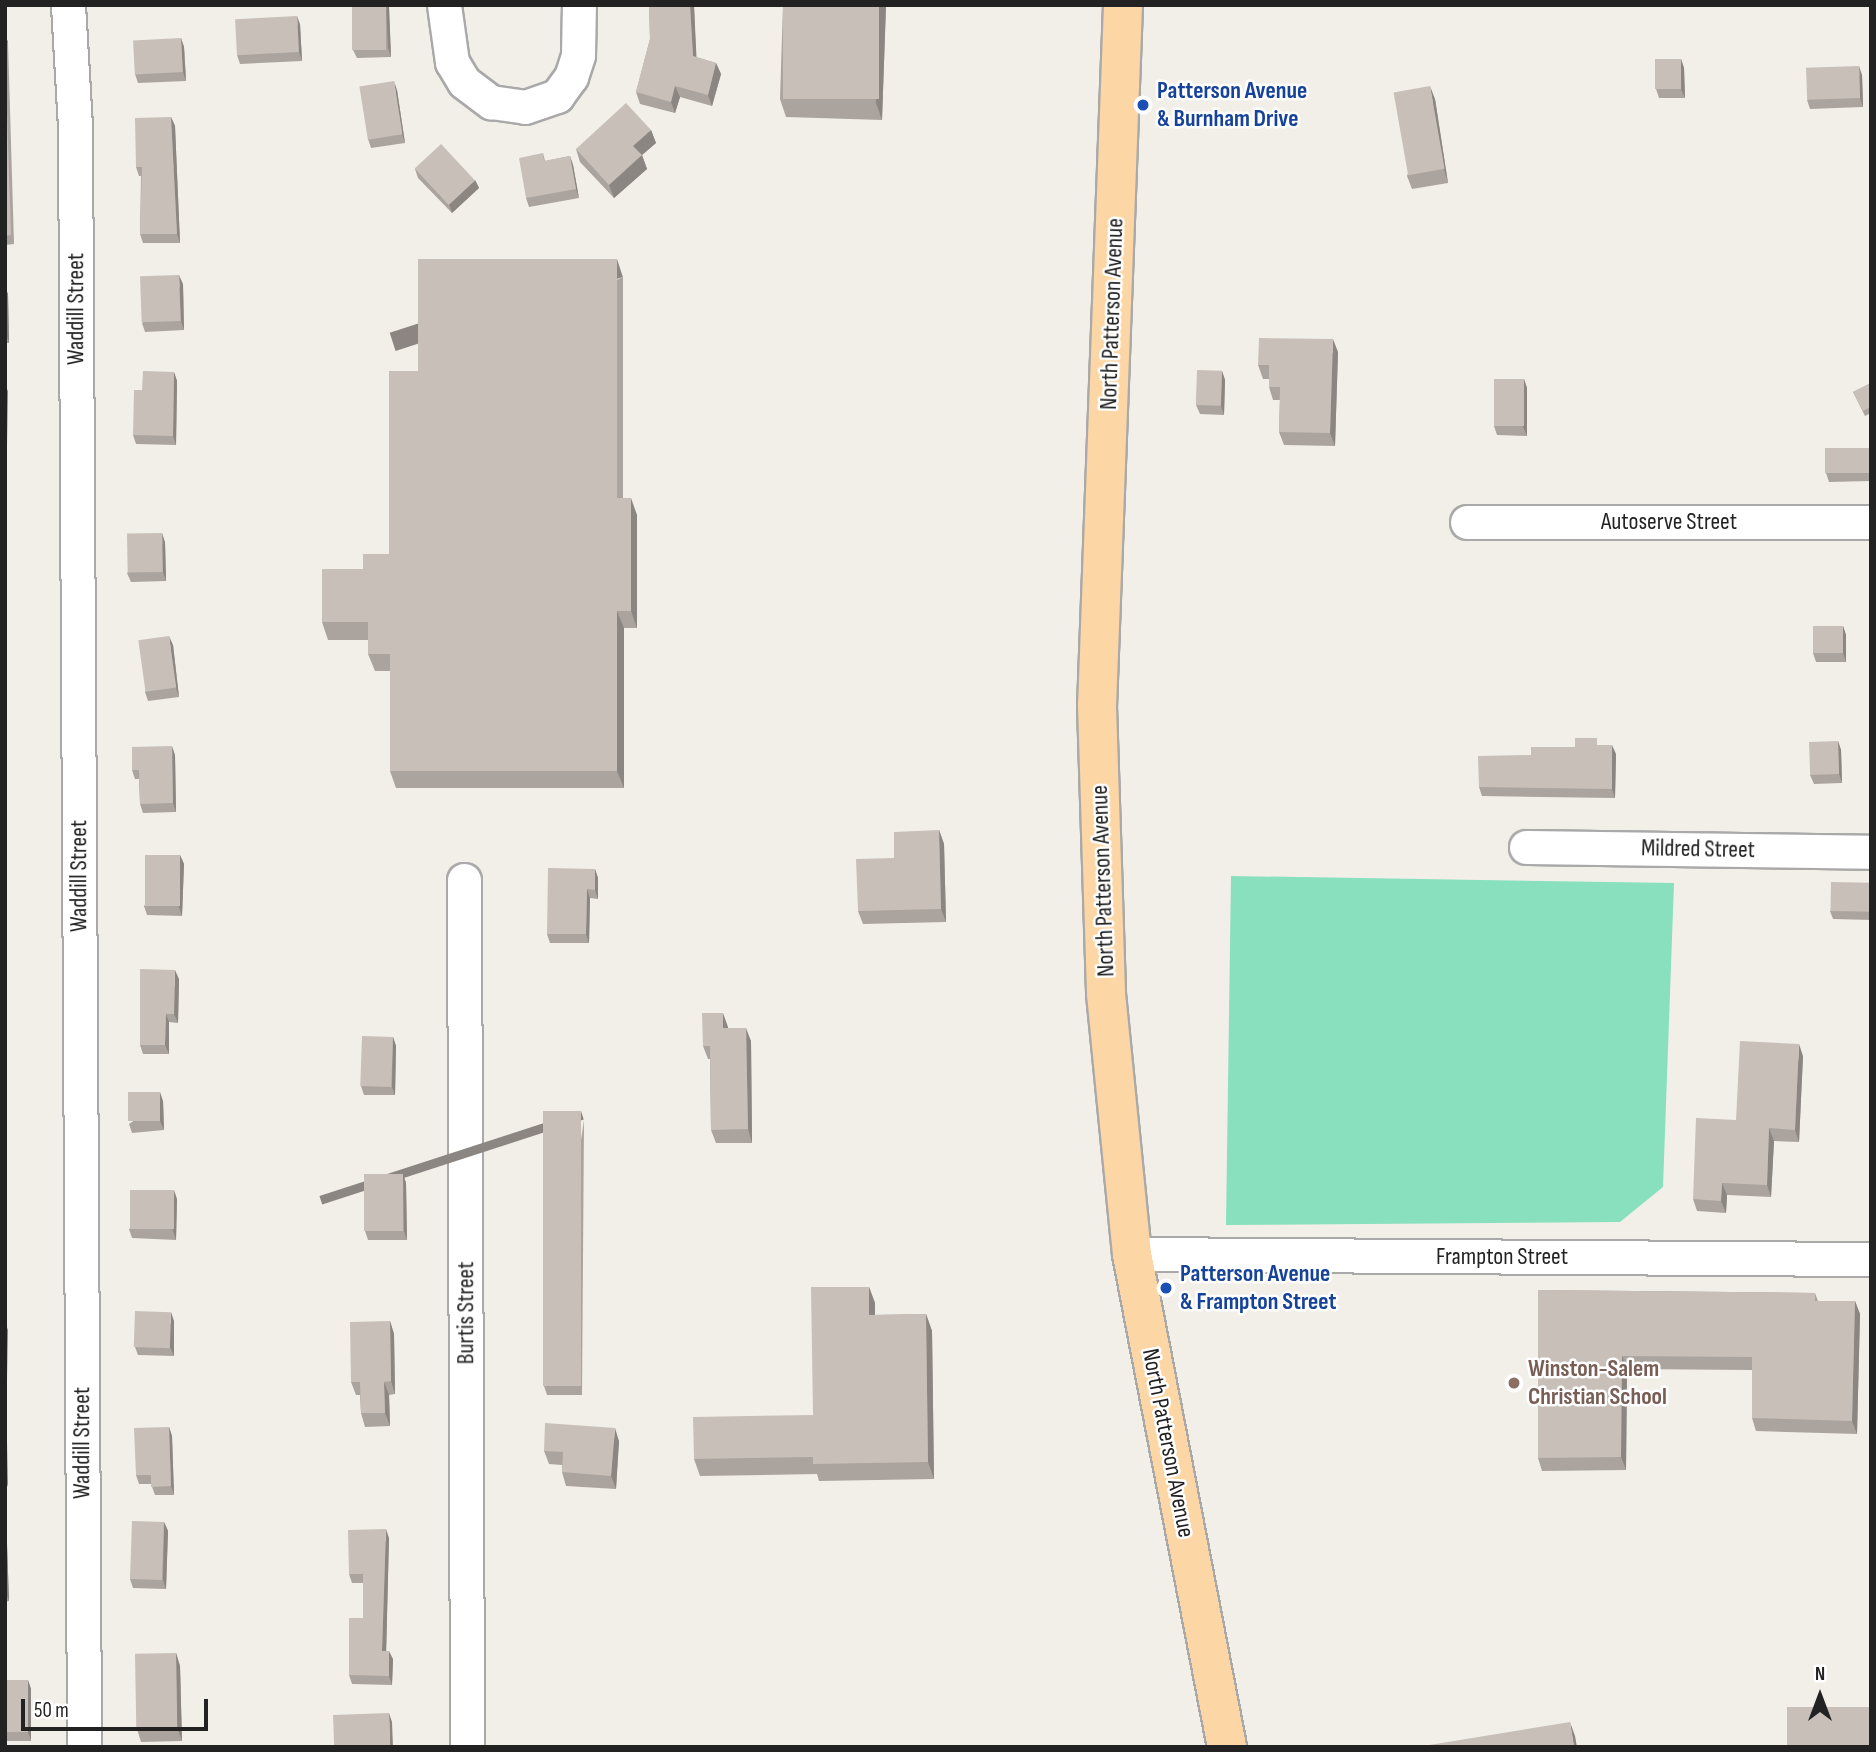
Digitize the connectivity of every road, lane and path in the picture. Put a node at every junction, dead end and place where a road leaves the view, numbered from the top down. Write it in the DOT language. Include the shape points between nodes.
graph roads {
  1 [pos="68,5"];
  2 [pos="444,5"];
  3 [pos="579,5"];
  4 [pos="1123,5"];
  5 [pos="1467,522"];
  6 [pos="1871,522"];
  7 [pos="1526,847"];
  8 [pos="1871,852"];
  9 [pos="464,880"];
  10 [pos="1132,1254"];
  11 [pos="1871,1259"];
  12 [pos="84,1747"];
  13 [pos="467,1747"];
  14 [pos="1227,1747"];
  1 -- 12 [label="street, Waddill Street" via="75,128"];
  2 -- 3 [label="street" via="452,62 464,82 491,102 525,107 557,96 571,77 578,55"];
  4 -- 10 [label="main road, North Patterson Avenue" via="1097,706 1107,994"];
  5 -- 6 [label="street, Autoserve Street"];
  7 -- 8 [label="street, Mildred Street"];
  9 -- 13 [label="street, Burtis Street"];
  10 -- 11 [label="street, Frampton Street"];
  10 -- 14 [label="main road, North Patterson Avenue"];
}
